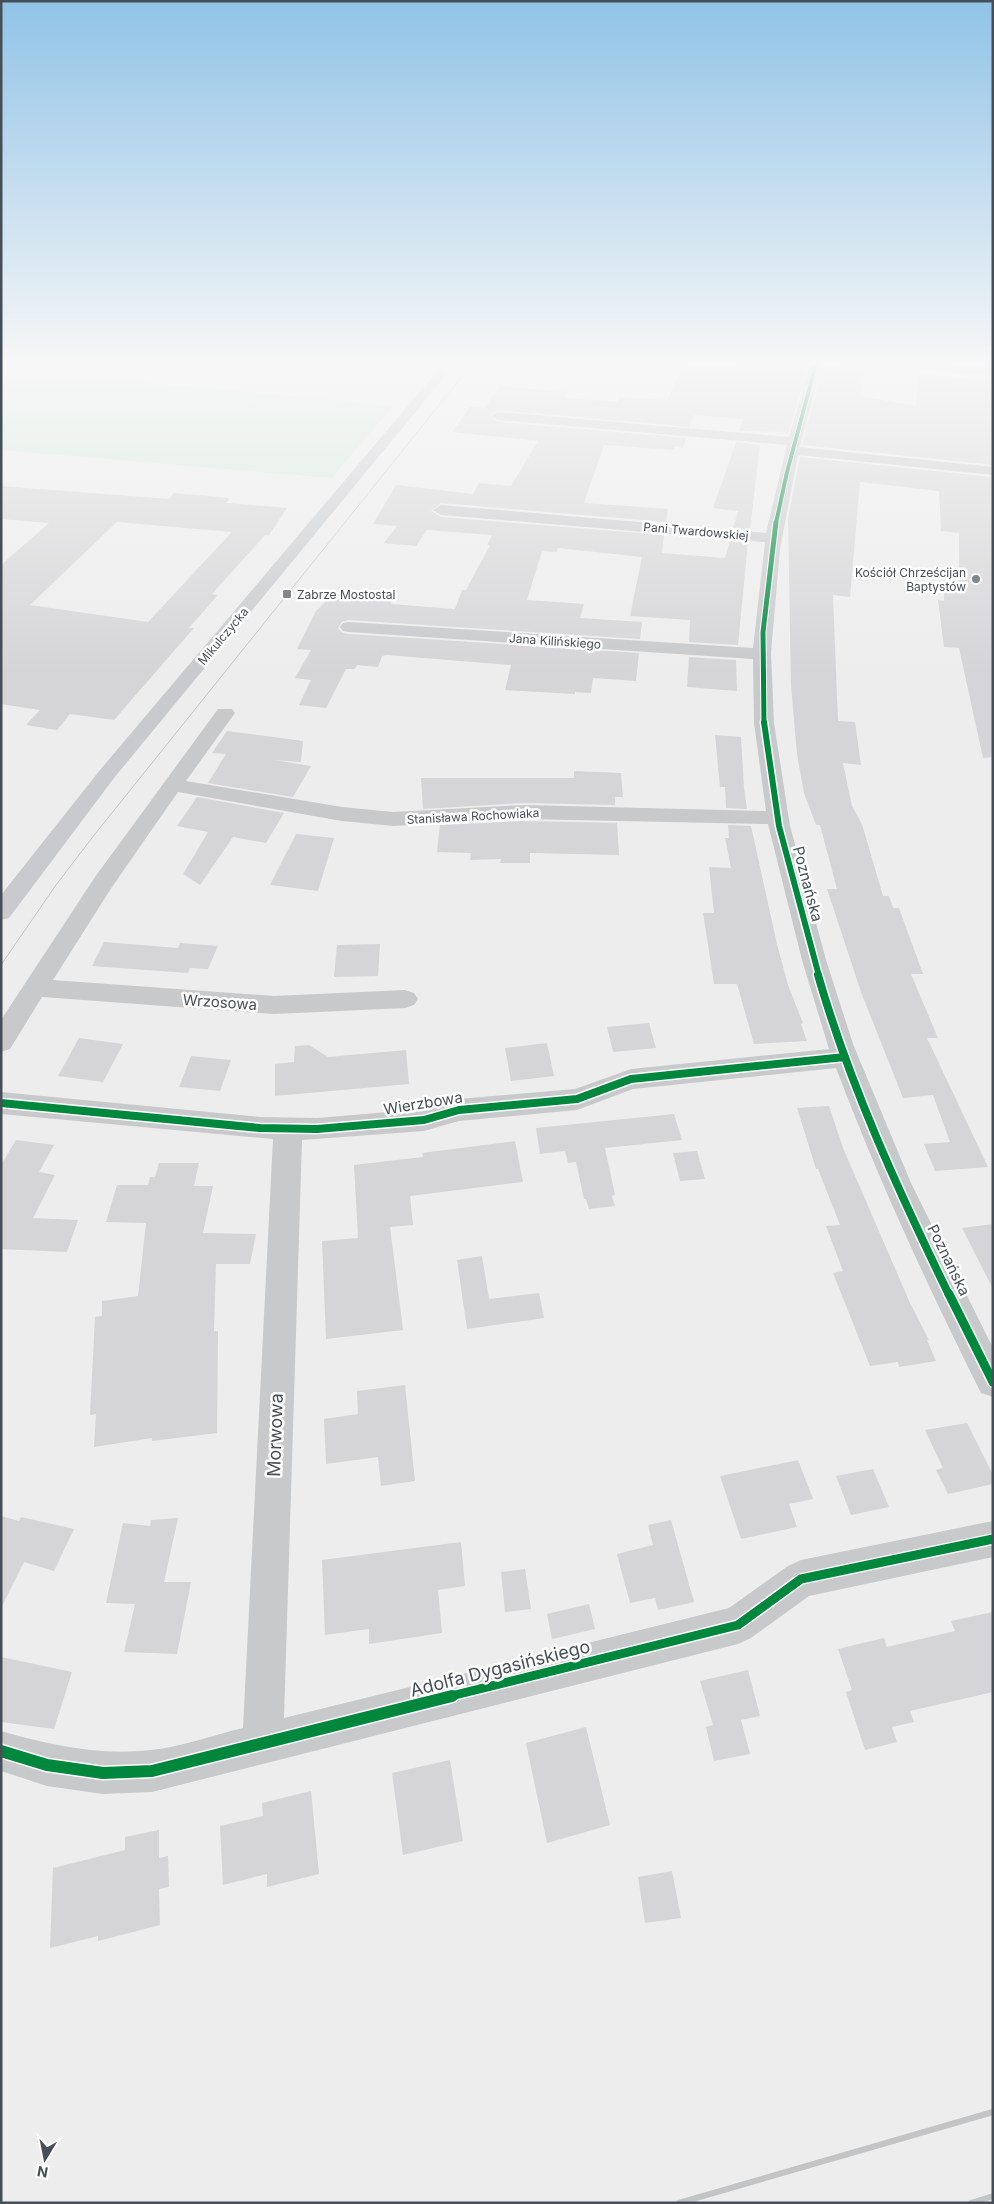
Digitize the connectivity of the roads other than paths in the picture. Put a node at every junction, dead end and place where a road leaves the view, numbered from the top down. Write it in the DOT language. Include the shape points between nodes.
graph roads {
  1 [pos="363,467"];
  2 [pos="789,467"];
  3 [pos="960,467"];
  4 [pos="993,471"];
  5 [pos="440,510"];
  6 [pos="773,538"];
  7 [pos="349,627"];
  8 [pos="762,654"];
  9 [pos="225,713"];
  10 [pos="172,785"];
  11 [pos="776,818"];
  12 [pos="1,912"];
  13 [pos="36,988"];
  14 [pos="405,999"];
  15 [pos="1,1042"];
  16 [pos="845,1057"];
  17 [pos="1,1103"];
  18 [pos="289,1129"];
  19 [pos="993,1382"];
  20 [pos="993,1539"];
  21 [pos="262,1742"];
  22 [pos="1,1751"];
  1 -- 12 [label="main road, Mikulczycka" via="107,774"];
  2 -- 6 [label="street, Poznańska"];
  3 -- 4 [label="street"];
  5 -- 6 [label="street, Pani Twardowskiej"];
  6 -- 8 [label="street, Poznańska"];
  7 -- 8 [label="street, Jana Kilińskiego"];
  8 -- 11 [label="street, Poznańska" via="766,736"];
  9 -- 10 [label="street"];
  10 -- 11 [label="street, Stanisława Rochowiaka" via="349,815 393,819 524,812"];
  10 -- 13 [label="street" via="103,882"];
  11 -- 16 [label="street, Poznańska" via="810,946"];
  13 -- 14 [label="street, Wrzosowa" via="249,1004"];
  13 -- 15 [label="street"];
  16 -- 18 [label="street, Wierzbowa" via="630,1079 576,1099 459,1110 424,1120"];
  16 -- 19 [label="street, Poznańska" via="891,1172"];
  17 -- 18 [label="street, Wierzbowa"];
  18 -- 21 [label="street, Morwowa"];
  20 -- 21 [label="street, Adolfa Dygasińskiego" via="801,1579 738,1625"];
  21 -- 22 [label="street, Adolfa Dygasińskiego" via="152,1771 104,1773 47,1765"];
}
